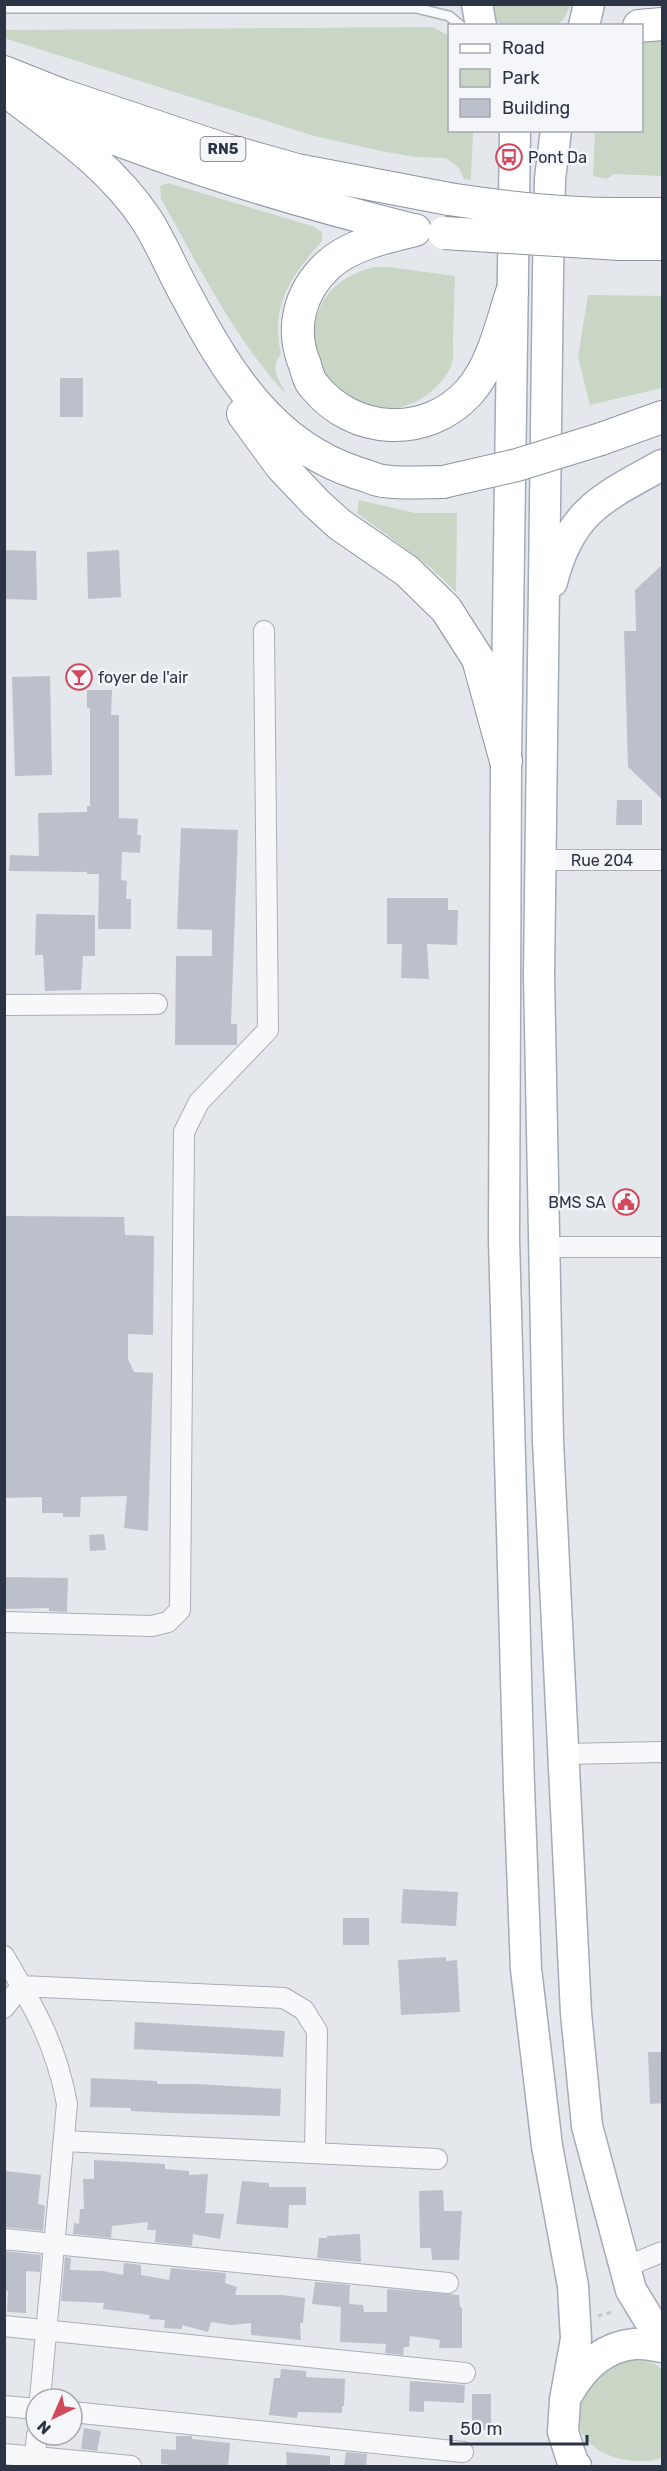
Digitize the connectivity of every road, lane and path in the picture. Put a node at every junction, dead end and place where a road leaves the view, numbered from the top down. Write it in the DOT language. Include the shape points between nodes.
graph roads {
  1 [pos="477,4"];
  2 [pos="589,4"];
  3 [pos="4,9"];
  4 [pos="459,24"];
  5 [pos="481,24"];
  6 [pos="584,24"];
  7 [pos="663,24"];
  8 [pos="643,26"];
  9 [pos="9,88"];
  10 [pos="514,132"];
  11 [pos="556,132"];
  12 [pos="647,212"];
  13 [pos="429,232"];
  14 [pos="663,244"];
  15 [pos="512,292"];
  16 [pos="210,339"];
  17 [pos="663,417"];
  18 [pos="663,465"];
  19 [pos="542,620"];
  20 [pos="264,631"];
  21 [pos="506,761"];
  22 [pos="542,860"];
  23 [pos="663,860"];
  24 [pos="157,1004"];
  25 [pos="4,1005"];
  26 [pos="546,1247"];
  27 [pos="663,1247"];
  28 [pos="4,1622"];
  29 [pos="663,1752"];
  30 [pos="565,1754"];
  31 [pos="4,1956"];
  32 [pos="21,1986"];
  33 [pos="4,2008"];
  34 [pos="64,2141"];
  35 [pos="315,2153"];
  36 [pos="437,2159"];
  37 [pos="4,2238"];
  38 [pos="54,2244"];
  39 [pos="663,2252"];
  40 [pos="625,2267"];
  41 [pos="448,2283"];
  42 [pos="640,2304"];
  43 [pos="575,2322"];
  44 [pos="4,2326"];
  45 [pos="46,2331"];
  46 [pos="663,2342"];
  47 [pos="663,2347"];
  48 [pos="465,2373"];
  49 [pos="41,2387"];
  50 [pos="565,2400"];
  51 [pos="4,2406"];
  52 [pos="24,2408"];
  53 [pos="84,2413"];
  54 [pos="36,2447"];
  55 [pos="463,2452"];
  56 [pos="4,2454"];
  57 [pos="34,2462"];
  58 [pos="104,2465"];
  59 [pos="131,2466"];
  60 [pos="576,2466"];
  1 -- 5 [label="main road"];
  2 -- 6 [label="main road"];
  3 -- 4 [label="lane" via="416,8 449,16"];
  7 -- 8 [label="highway"];
  9 -- 12 [label="highway, RN5, bridge" via="62,94 297,170 498,207 574,214"];
  9 -- 13 [label="highway, RN5" via="110,138 223,177 330,209"];
  9 -- 16 [label="highway" via="114,177 146,220"];
  10 -- 15 [label="main road"];
  11 -- 19 [label="main road" via="550,179"];
  13 -- 14 [label="highway, RN5, bridge"];
  13 -- 15 [label="highway" via="388,236 349,251 327,265 308,289 297,314 298,348 313,385 345,414 371,423 412,425 442,415 469,392 489,360"];
  15 -- 21 [label="main road"];
  16 -- 17 [label="highway, bridge" via="246,391 295,443 330,464 383,481 442,482 517,465"];
  16 -- 21 [label="highway" via="238,408 281,466 339,524 407,571 446,609 478,659"];
  18 -- 19 [label="main road" via="592,507 573,528 557,560"];
  19 -- 22 [label="main road"];
  20 -- 28 [label="street" via="268,1030 199,1102 184,1132 180,1610 168,1622 152,1626"];
  21 -- 43 [label="main road" via="504,1239 526,1969"];
  22 -- 23 [label="street, Rue 204"];
  22 -- 26 [label="main road" via="539,975"];
  24 -- 25 [label="street"];
  26 -- 27 [label="street"];
  26 -- 30 [label="main road" via="549,1441"];
  29 -- 30 [label="street"];
  30 -- 40 [label="main road" via="576,2013 587,2126"];
  31 -- 32 [label="street"];
  32 -- 33 [label="street"];
  32 -- 34 [label="street" via="45,2027 61,2070 67,2104"];
  32 -- 35 [label="street" via="284,1998 304,2010 317,2031"];
  34 -- 35 [label="street"];
  34 -- 38 [label="street"];
  35 -- 36 [label="street"];
  37 -- 38 [label="street"];
  38 -- 41 [label="street"];
  38 -- 45 [label="street"];
  39 -- 40 [label="street"];
  40 -- 42 [label="main road" via="631,2290"];
  42 -- 43 [label="path"];
  42 -- 46 [label="main road"];
  43 -- 50 [label="main road" via="576,2339"];
  44 -- 45 [label="street"];
  45 -- 48 [label="street"];
  45 -- 49 [label="street"];
  47 -- 50 [label="main road" via="635,2344 605,2352 580,2372"];
  50 -- 60 [label="main road" via="562,2432"];
  51 -- 52 [label="street"];
  53 -- 55 [label="street"];
  54 -- 57 [label="street"];
  56 -- 57 [label="street"];
  57 -- 58 [label="street"];
  58 -- 59 [label="street"];
}
